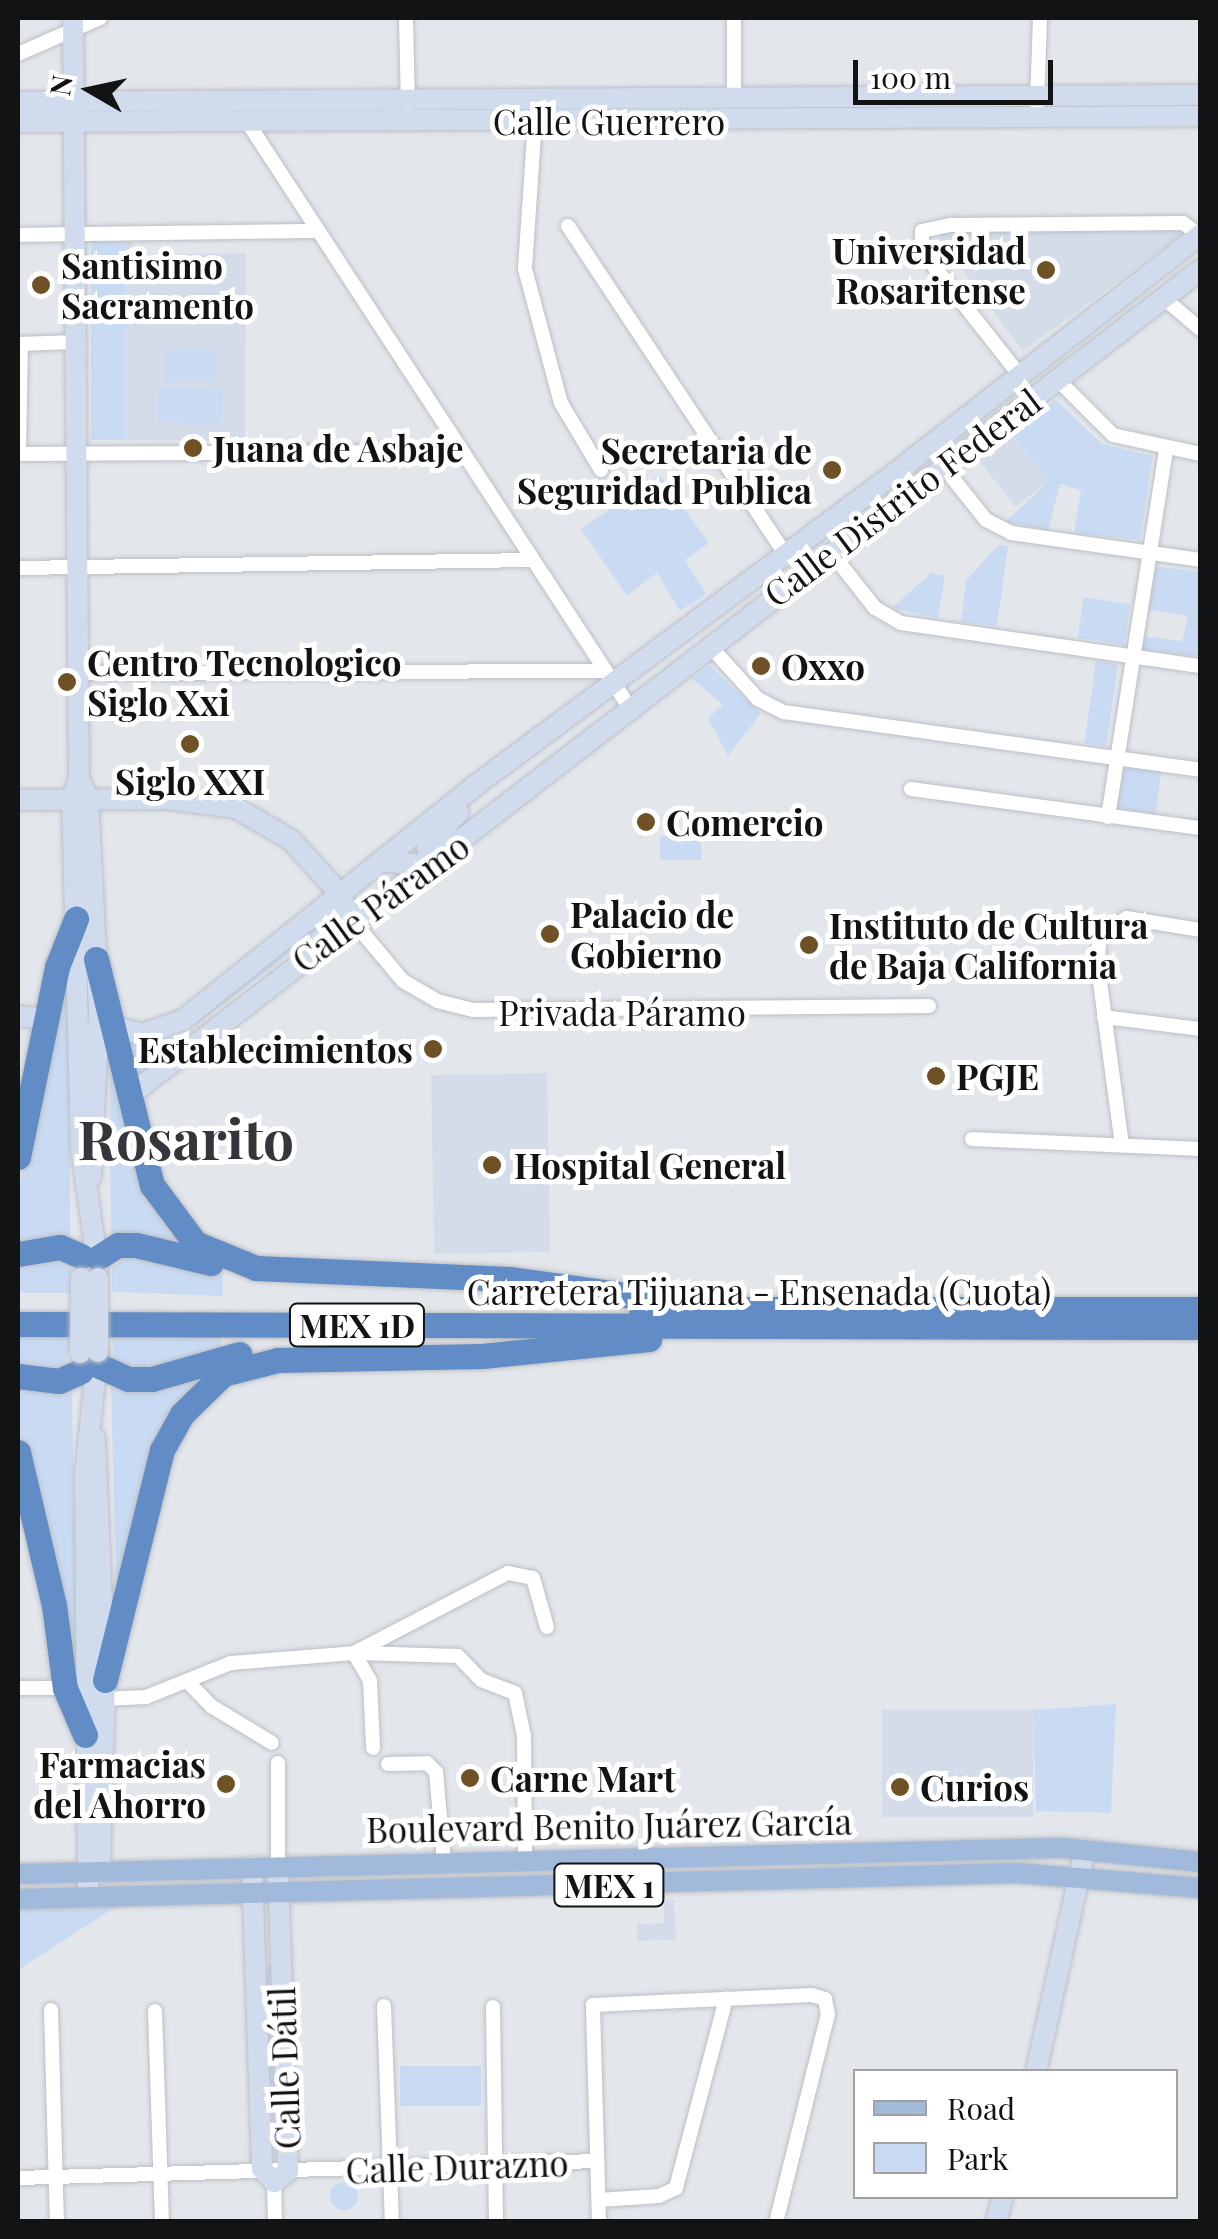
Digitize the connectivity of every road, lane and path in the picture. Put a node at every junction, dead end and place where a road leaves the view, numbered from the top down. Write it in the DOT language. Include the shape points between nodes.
graph roads {
  1 [pos="100,18"];
  2 [pos="406,18"];
  3 [pos="734,18"];
  4 [pos="1040,18"];
  5 [pos="73,24"];
  6 [pos="18,54"];
  7 [pos="734,96"];
  8 [pos="1200,96"];
  9 [pos="18,102"];
  10 [pos="1037,105"];
  11 [pos="74,112"];
  12 [pos="407,112"];
  13 [pos="1200,116"];
  14 [pos="535,121"];
  15 [pos="18,122"];
  16 [pos="248,123"];
  17 [pos="568,226"];
  18 [pos="317,231"];
  19 [pos="75,234"];
  20 [pos="18,235"];
  21 [pos="1200,235"];
  22 [pos="1200,270"];
  23 [pos="1165,299"];
  24 [pos="1092,322"];
  25 [pos="1200,329"];
  26 [pos="76,342"];
  27 [pos="19,344"];
  28 [pos="1021,377"];
  29 [pos="1057,379"];
  30 [pos="1166,450"];
  31 [pos="460,452"];
  32 [pos="18,454"];
  33 [pos="76,454"];
  34 [pos="1200,454"];
  35 [pos="942,466"];
  36 [pos="600,470"];
  37 [pos="830,551"];
  38 [pos="1148,553"];
  39 [pos="786,555"];
  40 [pos="533,560"];
  41 [pos="1200,560"];
  42 [pos="18,568"];
  43 [pos="77,568"];
  44 [pos="708,646"];
  45 [pos="1133,656"];
  46 [pos="1200,666"];
  47 [pos="78,673"];
  48 [pos="610,677"];
  49 [pos="630,708"];
  50 [pos="1117,758"];
  51 [pos="1200,770"];
  52 [pos="476,784"];
  53 [pos="912,789"];
  54 [pos="80,799"];
  55 [pos="18,800"];
  56 [pos="1108,817"];
  57 [pos="1200,828"];
  58 [pos="381,861"];
  59 [pos="432,866"];
  60 [pos="339,893"];
  61 [pos="76,919"];
  62 [pos="352,920"];
  63 [pos="1200,930"];
  64 [pos="96,959"];
  65 [pos="928,1006"];
  66 [pos="18,1016"];
  67 [pos="1104,1018"];
  68 [pos="46,1019"];
  69 [pos="115,1026"];
  70 [pos="1200,1029"];
  71 [pos="130,1095"];
  72 [pos="972,1139"];
  73 [pos="1122,1145"];
  74 [pos="1200,1149"];
  75 [pos="18,1157"];
  76 [pos="88,1195"];
  77 [pos="18,1254"];
  78 [pos="89,1267"];
  79 [pos="509,1279"];
  80 [pos="18,1308"];
  81 [pos="1200,1309"];
  82 [pos="696,1318"];
  83 [pos="18,1324"];
  84 [pos="1200,1327"];
  85 [pos="542,1349"];
  86 [pos="89,1360"];
  87 [pos="18,1376"];
  88 [pos="91,1418"];
  89 [pos="18,1452"];
  90 [pos="546,1627"];
  91 [pos="354,1652"];
  92 [pos="187,1681"];
  93 [pos="18,1688"];
  94 [pos="65,1688"];
  95 [pos="104,1690"];
  96 [pos="85,1735"];
  97 [pos="272,1743"];
  98 [pos="374,1748"];
  99 [pos="278,1763"];
  100 [pos="388,1764"];
  101 [pos="1085,1848"];
  102 [pos="525,1859"];
  103 [pos="444,1861"];
  104 [pos="1200,1862"];
  105 [pos="252,1867"];
  106 [pos="278,1867"];
  107 [pos="93,1870"];
  108 [pos="18,1874"];
  109 [pos="1081,1874"];
  110 [pos="1200,1888"];
  111 [pos="254,1890"];
  112 [pos="278,1890"];
  113 [pos="95,1897"];
  114 [pos="18,1899"];
  115 [pos="254,1959"];
  116 [pos="280,1959"];
  117 [pos="726,1999"];
  118 [pos="384,2006"];
  119 [pos="493,2007"];
  120 [pos="51,2010"];
  121 [pos="154,2011"];
  122 [pos="1037,2069"];
  123 [pos="596,2161"];
  124 [pos="496,2165"];
  125 [pos="392,2168"];
  126 [pos="160,2173"];
  127 [pos="275,2174"];
  128 [pos="56,2176"];
  129 [pos="18,2178"];
  130 [pos="599,2200"];
  131 [pos="57,2222"];
  132 [pos="162,2222"];
  133 [pos="275,2222"];
  134 [pos="392,2222"];
  135 [pos="496,2222"];
  136 [pos="599,2222"];
  137 [pos="776,2222"];
  1 -- 5 [label="street"];
  2 -- 12 [label="street"];
  3 -- 7 [label="street"];
  4 -- 10 [label="street"];
  5 -- 6 [label="street"];
  5 -- 11 [label="main road"];
  7 -- 10 [label="main road, Calle Guerrero"];
  7 -- 12 [label="main road, Calle Guerrero"];
  8 -- 10 [label="main road, Calle Guerrero"];
  9 -- 11 [label="main road, Calle Guerrero"];
  10 -- 13 [label="main road, Calle Guerrero"];
  10 -- 14 [label="main road, Calle Guerrero"];
  11 -- 12 [label="main road, Calle Guerrero"];
  11 -- 15 [label="main road, Calle Guerrero"];
  11 -- 16 [label="main road, Calle Guerrero"];
  11 -- 19 [label="main road"];
  12 -- 14 [label="main road, Calle Guerrero"];
  12 -- 16 [label="main road, Calle Guerrero"];
  14 -- 36 [label="street" via="525,269 561,403"];
  16 -- 18 [label="street"];
  17 -- 39 [label="street"];
  18 -- 19 [label="street"];
  18 -- 31 [label="street"];
  19 -- 20 [label="street"];
  19 -- 26 [label="main road"];
  21 -- 23 [label="main road" via="1159,285"];
  21 -- 24 [label="main road, Calle Distrito Federal"];
  21 -- 28 [label="street" via="1188,224 1111,222 950,224 922,231 922,251"];
  22 -- 23 [label="main road, Calle Distrito Federal"];
  23 -- 25 [label="street"];
  23 -- 29 [label="main road, Calle Distrito Federal"];
  24 -- 28 [label="main road, Calle Distrito Federal"];
  24 -- 29 [label="main road" via="1097,342"];
  26 -- 27 [label="street"];
  26 -- 33 [label="main road"];
  27 -- 32 [label="street"];
  28 -- 39 [label="main road, Calle Distrito Federal"];
  29 -- 30 [label="street" via="1113,435"];
  29 -- 35 [label="main road, Calle Distrito Federal"];
  30 -- 34 [label="street"];
  30 -- 38 [label="street"];
  31 -- 33 [label="street"];
  31 -- 40 [label="street"];
  32 -- 33 [label="street"];
  33 -- 43 [label="main road"];
  35 -- 37 [label="main road, Calle Distrito Federal"];
  35 -- 38 [label="street" via="998,529"];
  37 -- 44 [label="main road, Calle Distrito Federal"];
  37 -- 45 [label="street" via="887,618"];
  38 -- 41 [label="street"];
  38 -- 45 [label="street"];
  39 -- 48 [label="main road, Calle Distrito Federal"];
  40 -- 43 [label="street"];
  40 -- 48 [label="street"];
  42 -- 43 [label="street"];
  43 -- 47 [label="main road"];
  44 -- 49 [label="main road, Calle Distrito Federal"];
  44 -- 50 [label="street" via="758,699 784,712"];
  45 -- 46 [label="street"];
  45 -- 50 [label="street"];
  47 -- 48 [label="street"];
  47 -- 54 [label="main road"];
  48 -- 49 [label="street"];
  48 -- 52 [label="main road, Calle Páramo"];
  49 -- 59 [label="main road, Calle Páramo"];
  50 -- 51 [label="street"];
  50 -- 56 [label="street"];
  52 -- 58 [label="main road, Calle Páramo"];
  52 -- 59 [label="main road" via="428,847"];
  53 -- 56 [label="street"];
  54 -- 55 [label="main road"];
  54 -- 60 [label="main road" via="236,808 280,831"];
  54 -- 61 [label="main road"];
  54 -- 64 [label="main road"];
  56 -- 57 [label="street"];
  58 -- 59 [label="main road"];
  58 -- 60 [label="main road, Calle Páramo"];
  59 -- 62 [label="main road, Calle Páramo"];
  60 -- 62 [label="main road"];
  60 -- 69 [label="main road, Calle Páramo" via="183,1020 144,1034"];
  61 -- 68 [label="highway" via="56,967"];
  61 -- 76 [label="main road" via="80,1148"];
  62 -- 65 [label="street, Privada Páramo" via="403,981 437,1001 474,1010"];
  62 -- 71 [label="main road, Calle Páramo"];
  63 -- 67 [label="street" via="1127,918 1103,927 1097,950"];
  64 -- 69 [label="highway"];
  64 -- 76 [label="main road" via="96,1130"];
  66 -- 68 [label="main road"];
  67 -- 70 [label="street"];
  67 -- 73 [label="street"];
  68 -- 75 [label="highway"];
  69 -- 71 [label="highway"];
  71 -- 79 [label="highway" via="152,1185 180,1230 211,1253 279,1270"];
  72 -- 73 [label="street"];
  73 -- 74 [label="street"];
  76 -- 78 [label="main road"];
  77 -- 78 [label="highway" via="60,1247"];
  78 -- 79 [label="highway" via="118,1245 136,1245 268,1276"];
  78 -- 86 [label="main road, bridge"];
  79 -- 82 [label="highway"];
  80 -- 82 [label="highway, Carretera Tijuana - Ensenada (Cuota) / MEX 1D"];
  81 -- 82 [label="highway, Carretera Tijuana - Ensenada (Cuota) / MEX 1D"];
  82 -- 83 [label="highway, Carretera Tijuana - Ensenada (Cuota) / MEX 1D"];
  82 -- 84 [label="highway, Carretera Tijuana - Ensenada (Cuota) / MEX 1D"];
  82 -- 85 [label="highway"];
  85 -- 86 [label="highway" via="263,1349 152,1380 128,1379"];
  85 -- 95 [label="highway" via="278,1360 244,1366 208,1385 162,1450"];
  86 -- 87 [label="highway" via="59,1381"];
  86 -- 88 [label="main road"];
  88 -- 95 [label="main road" via="101,1474"];
  88 -- 96 [label="main road"];
  89 -- 94 [label="highway" via="54,1605"];
  90 -- 91 [label="street" via="533,1578 508,1573 421,1624"];
  91 -- 92 [label="street" via="230,1663"];
  91 -- 98 [label="street" via="370,1681"];
  91 -- 102 [label="street" via="458,1656 481,1680 515,1693 524,1736"];
  92 -- 95 [label="street" via="129,1701"];
  92 -- 97 [label="street" via="211,1706"];
  93 -- 94 [label="street"];
  94 -- 96 [label="highway"];
  95 -- 107 [label="main road"];
  96 -- 107 [label="main road"];
  99 -- 106 [label="street"];
  100 -- 103 [label="street" via="428,1763 436,1772"];
  101 -- 102 [label="main road, Boulevard Benito Juárez García / MEX 1"];
  101 -- 104 [label="main road, Boulevard Benito Juárez García / MEX 1"];
  101 -- 109 [label="main road"];
  102 -- 103 [label="main road, Boulevard Benito Juárez García / MEX 1"];
  103 -- 106 [label="main road, Boulevard Benito Juárez García / MEX 1"];
  105 -- 106 [label="main road, Boulevard Benito Juárez García / MEX 1"];
  105 -- 107 [label="main road, Boulevard Benito Juárez García / MEX 1"];
  105 -- 111 [label="main road, Calle Dátil"];
  106 -- 112 [label="main road, Calle Dátil"];
  107 -- 108 [label="main road, Boulevard Benito Juárez García / MEX 1"];
  107 -- 113 [label="main road"];
  109 -- 110 [label="main road, Boulevard Benito Juárez García / MEX 1"];
  109 -- 112 [label="main road, Boulevard Benito Juárez García / MEX 1"];
  109 -- 122 [label="main road"];
  111 -- 112 [label="main road, Boulevard Benito Juárez García / MEX 1"];
  111 -- 113 [label="main road, Boulevard Benito Juárez García / MEX 1"];
  111 -- 115 [label="main road, Calle Dátil"];
  112 -- 116 [label="main road, Calle Dátil"];
  113 -- 114 [label="main road, Boulevard Benito Juárez García / MEX 1"];
  115 -- 116 [label="main road"];
  115 -- 127 [label="main road, Calle Dátil"];
  116 -- 127 [label="main road, Calle Dátil"];
  117 -- 123 [label="street" via="593,2005"];
  117 -- 130 [label="street" via="676,2188 659,2196"];
  117 -- 137 [label="street" via="812,1995 828,2006"];
  118 -- 125 [label="street"];
  119 -- 124 [label="street"];
  120 -- 128 [label="street"];
  121 -- 126 [label="street"];
  123 -- 124 [label="street, Calle Durazno"];
  123 -- 130 [label="street"];
  124 -- 125 [label="street, Calle Durazno"];
  124 -- 135 [label="street"];
  125 -- 127 [label="street, Calle Durazno"];
  125 -- 134 [label="street"];
  126 -- 127 [label="street, Calle Durazno"];
  126 -- 128 [label="street, Calle Durazno"];
  126 -- 132 [label="street"];
  127 -- 133 [label="street"];
  128 -- 129 [label="street, Calle Durazno"];
  128 -- 131 [label="street"];
  130 -- 136 [label="street"];
}
